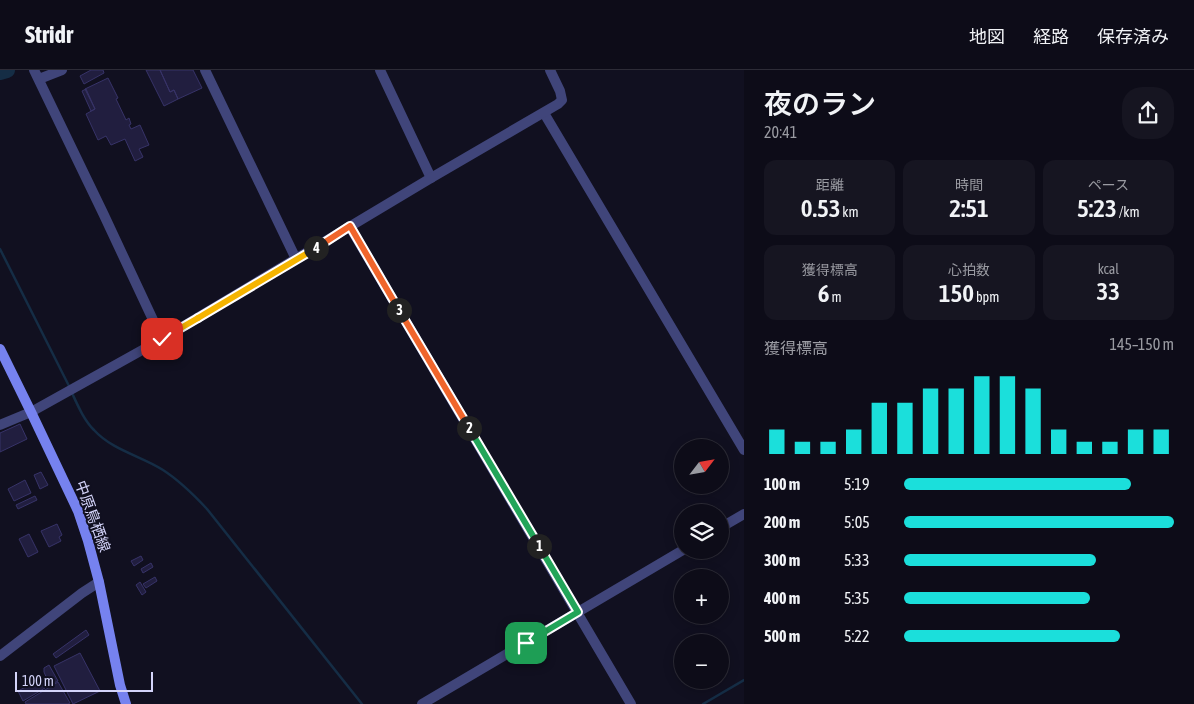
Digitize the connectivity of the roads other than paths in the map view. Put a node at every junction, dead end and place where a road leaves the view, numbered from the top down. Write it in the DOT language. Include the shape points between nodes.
graph roads {
  1 [pos="62,70"];
  2 [pos="206,70"];
  3 [pos="380,70"];
  4 [pos="550,70"];
  5 [pos="36,73"];
  6 [pos="544,113"];
  7 [pos="431,178"];
  8 [pos="350,226"];
  9 [pos="296,259"];
  10 [pos="162,339"];
  11 [pos="0,349"];
  12 [pos="32,412"];
  13 [pos="0,426"];
  14 [pos="744,450"];
  15 [pos="744,514"];
  16 [pos="729,523"];
  17 [pos="674,555"];
  18 [pos="100,582"];
  19 [pos="578,612"];
  20 [pos="0,656"];
  21 [pos="126,704"];
  22 [pos="422,704"];
  23 [pos="632,704"];
  1 -- 5 [label="street"];
  2 -- 9 [label="street"];
  3 -- 7 [label="street"];
  4 -- 6 [label="street" via="562,100"];
  5 -- 10 [label="street"];
  6 -- 7 [label="street"];
  6 -- 14 [label="street"];
  7 -- 8 [label="street"];
  8 -- 9 [label="street"];
  8 -- 19 [label="street"];
  9 -- 10 [label="street"];
  10 -- 12 [label="street"];
  11 -- 12 [label="main road, 中原鳥栖線"];
  12 -- 13 [label="street"];
  12 -- 18 [label="main road, 中原鳥栖線" via="78,511"];
  15 -- 16 [label="street"];
  17 -- 19 [label="street"];
  18 -- 20 [label="street"];
  18 -- 21 [label="main road, 中原鳥栖線"];
  19 -- 22 [label="street"];
  19 -- 23 [label="street"];
}
